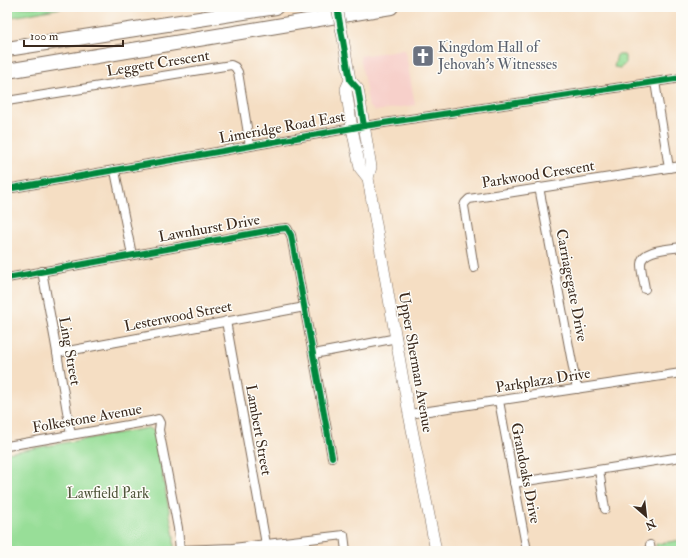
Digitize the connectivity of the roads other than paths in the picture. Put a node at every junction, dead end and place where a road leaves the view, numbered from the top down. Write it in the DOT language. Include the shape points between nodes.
graph roads {
  1 [pos="276,7"];
  2 [pos="337,7"];
  3 [pos="391,7"];
  4 [pos="7,49"];
  5 [pos="7,71"];
  6 [pos="681,78"];
  7 [pos="350,80"];
  8 [pos="655,82"];
  9 [pos="7,102"];
  10 [pos="364,126"];
  11 [pos="352,128"];
  12 [pos="250,146"];
  13 [pos="681,166"];
  14 [pos="668,168"];
  15 [pos="115,171"];
  16 [pos="368,178"];
  17 [pos="539,187"];
  18 [pos="7,190"];
  19 [pos="681,248"];
  20 [pos="132,255"];
  21 [pos="474,268"];
  22 [pos="42,272"];
  23 [pos="7,278"];
  24 [pos="645,289"];
  25 [pos="305,307"];
  26 [pos="226,321"];
  27 [pos="397,338"];
  28 [pos="57,353"];
  29 [pos="314,354"];
  30 [pos="681,373"];
  31 [pos="577,389"];
  32 [pos="499,401"];
  33 [pos="409,414"];
  34 [pos="71,435"];
  35 [pos="7,446"];
  36 [pos="332,457"];
  37 [pos="681,457"];
  38 [pos="599,470"];
  39 [pos="514,483"];
  40 [pos="605,509"];
  41 [pos="266,544"];
  42 [pos="180,550"];
  43 [pos="346,551"];
  44 [pos="436,551"];
  45 [pos="526,551"];
  1 -- 4 [label="highway"];
  2 -- 7 [label="main road, Upper Sherman Avenue, bridge"];
  3 -- 5 [label="highway"];
  6 -- 8 [label="street, Limeridge Road East"];
  7 -- 10 [label="main road, Upper Sherman Avenue" via="358,89"];
  7 -- 11 [label="main road, Upper Sherman Avenue" via="346,89"];
  8 -- 10 [label="street, Limeridge Road East"];
  8 -- 14 [label="street"];
  9 -- 12 [label="street, Leggett Crescent" via="231,66 238,72"];
  10 -- 11 [label="street, Limeridge Road East"];
  10 -- 16 [label="main road, Upper Sherman Avenue" via="371,167"];
  11 -- 12 [label="street, Limeridge Road East"];
  11 -- 16 [label="main road, Upper Sherman Avenue" via="360,168"];
  12 -- 15 [label="street, Limeridge Road East"];
  13 -- 14 [label="street, Parkwood Crescent"];
  14 -- 17 [label="street, Parkwood Crescent"];
  15 -- 18 [label="street, Limeridge Road East"];
  15 -- 20 [label="street"];
  16 -- 27 [label="main road, Upper Sherman Avenue"];
  17 -- 21 [label="street, Parkwood Crescent" via="474,197 466,201 464,206"];
  17 -- 31 [label="street, Carriagegate Drive"];
  19 -- 24 [label="street" via="649,253 642,257"];
  20 -- 22 [label="street, Lawnhurst Drive"];
  20 -- 25 [label="street, Lawnhurst Drive" via="287,228 292,234"];
  22 -- 23 [label="street, Lawnhurst Drive"];
  22 -- 28 [label="street, Ling Street"];
  25 -- 26 [label="street, Lesterwood Street"];
  25 -- 29 [label="street, Lawnhurst Drive"];
  26 -- 28 [label="street, Lesterwood Street"];
  26 -- 41 [label="street, Lambert Street"];
  27 -- 29 [label="street"];
  27 -- 33 [label="main road, Upper Sherman Avenue"];
  28 -- 34 [label="street, Ling Street"];
  29 -- 36 [label="street, Lawnhurst Drive"];
  30 -- 31 [label="street, Parkplaza Drive"];
  31 -- 32 [label="street, Parkplaza Drive"];
  32 -- 33 [label="street, Parkplaza Drive"];
  32 -- 39 [label="street, Grandoaks Drive"];
  33 -- 44 [label="main road, Upper Sherman Avenue"];
  34 -- 35 [label="street, Folkestone Avenue"];
  34 -- 42 [label="street, Folkestone Avenue" via="158,419"];
  37 -- 38 [label="street"];
  38 -- 39 [label="street"];
  38 -- 40 [label="street"];
  39 -- 45 [label="street, Grandoaks Drive"];
  41 -- 42 [label="street"];
  41 -- 43 [label="street" via="344,535"];
}
